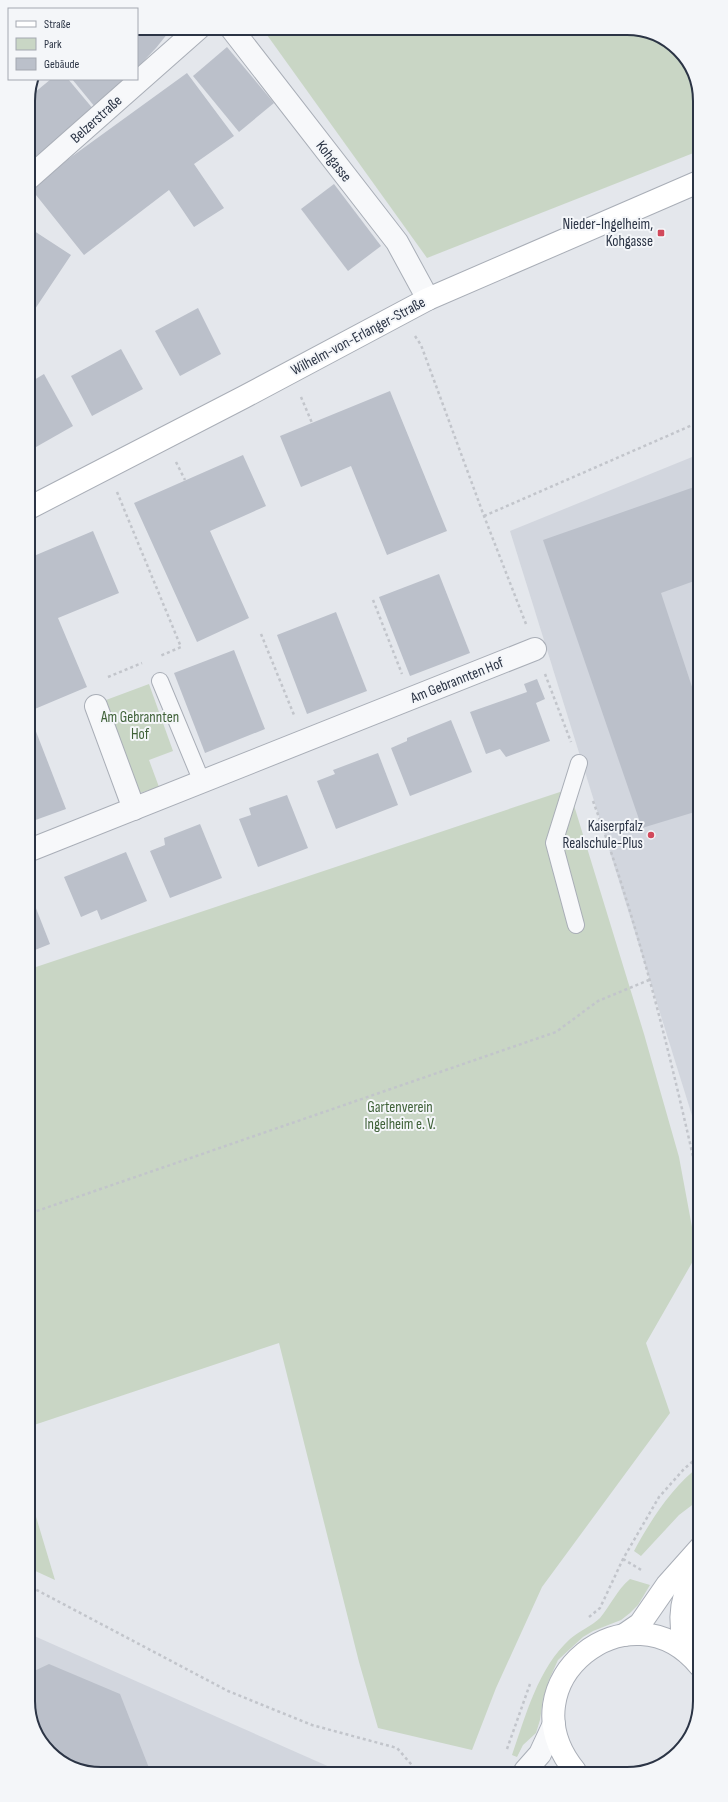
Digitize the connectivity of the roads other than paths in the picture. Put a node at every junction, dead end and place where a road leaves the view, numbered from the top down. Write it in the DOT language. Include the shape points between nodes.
graph roads {
  1 [pos="191,35"];
  2 [pos="236,35"];
  3 [pos="35,173"];
  4 [pos="693,184"];
  5 [pos="428,299"];
  6 [pos="35,505"];
  7 [pos="536,648"];
  8 [pos="160,681"];
  9 [pos="96,706"];
  10 [pos="579,763"];
  11 [pos="202,782"];
  12 [pos="134,809"];
  13 [pos="35,848"];
  14 [pos="576,925"];
  15 [pos="693,1556"];
  16 [pos="693,1575"];
  17 [pos="624,1635"];
  18 [pos="693,1658"];
  19 [pos="693,1659"];
  20 [pos="554,1724"];
  21 [pos="529,1767"];
  22 [pos="572,1767"];
  1 -- 3 [label="street, Belzerstraße"];
  2 -- 5 [label="street, Kohgasse" via="397,242"];
  4 -- 5 [label="main road, Wilhelm-von-Erlanger-Straße"];
  5 -- 6 [label="main road, Wilhelm-von-Erlanger-Straße"];
  7 -- 11 [label="street, Am Gebrannten Hof"];
  8 -- 11 [label="lane"];
  9 -- 12 [label="street"];
  10 -- 14 [label="lane" via="554,843"];
  11 -- 12 [label="street, Am Gebrannten Hof"];
  12 -- 13 [label="street, Am Gebrannten Hof"];
  15 -- 17 [label="main road" via="667,1585 640,1624"];
  16 -- 18 [label="main road" via="681,1609 680,1623 682,1639"];
  17 -- 19 [label="main road" via="658,1638 674,1644"];
  17 -- 20 [label="main road" via="598,1644 576,1661 567,1672 556,1697"];
  20 -- 21 [label="street" via="540,1754"];
  20 -- 22 [label="main road" via="562,1751"];
}
